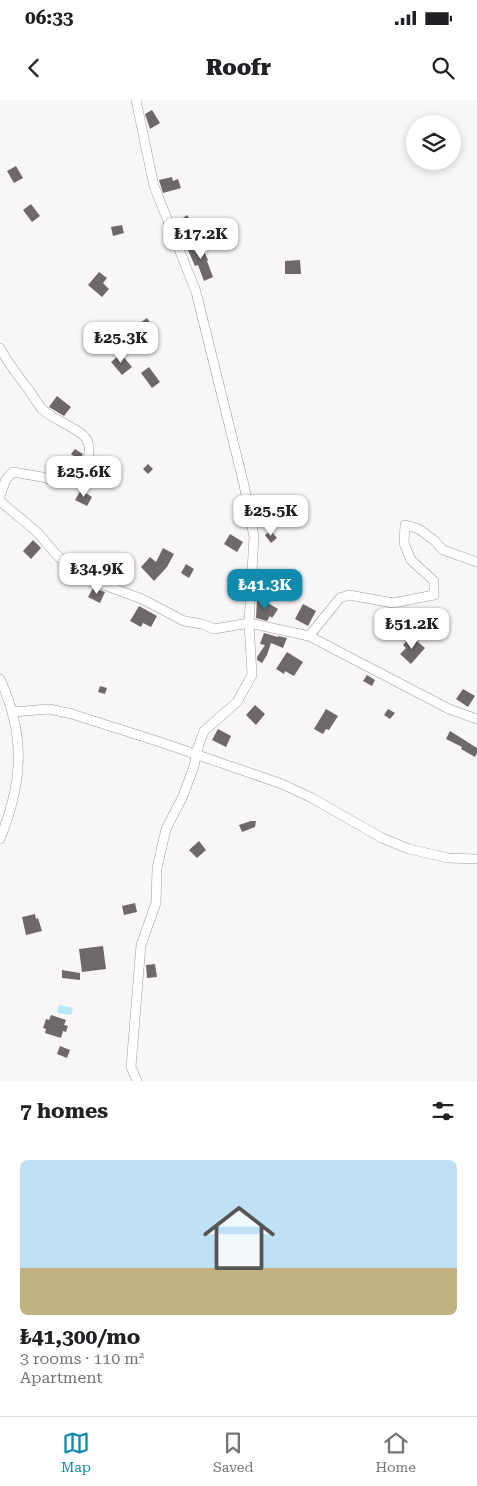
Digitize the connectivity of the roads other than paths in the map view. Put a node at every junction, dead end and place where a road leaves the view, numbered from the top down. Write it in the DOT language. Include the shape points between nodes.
graph roads {
  1 [pos="136,100"];
  2 [pos="0,348"];
  3 [pos="0,496"];
  4 [pos="0,501"];
  5 [pos="477,562"];
  6 [pos="249,623"];
  7 [pos="308,636"];
  8 [pos="0,679"];
  9 [pos="13,712"];
  10 [pos="477,720"];
  11 [pos="196,755"];
  12 [pos="0,839"];
  13 [pos="477,859"];
  14 [pos="137,1081"];
  1 -- 6 [label="street" via="154,186 196,292 244,484 254,537"];
  2 -- 3 [label="street" via="43,409 87,440 89,454 79,481 59,482 13,472 6,479"];
  4 -- 6 [label="street" via="38,533 77,575 142,599 184,621 214,629"];
  5 -- 7 [label="street" via="443,550 420,529 406,525 404,543 411,560 434,581 434,594 393,603 350,595 340,598"];
  6 -- 7 [label="street"];
  6 -- 11 [label="street" via="252,675 237,702 204,731"];
  7 -- 10 [label="street" via="449,710"];
  8 -- 9 [label="street"];
  9 -- 11 [label="street" via="40,709 65,712"];
  9 -- 12 [label="street" via="19,763 14,796"];
  11 -- 13 [label="street" via="297,791 396,844 435,856"];
  11 -- 14 [label="street" via="182,796 166,828 157,868 156,903 141,945 131,1067"];
}
